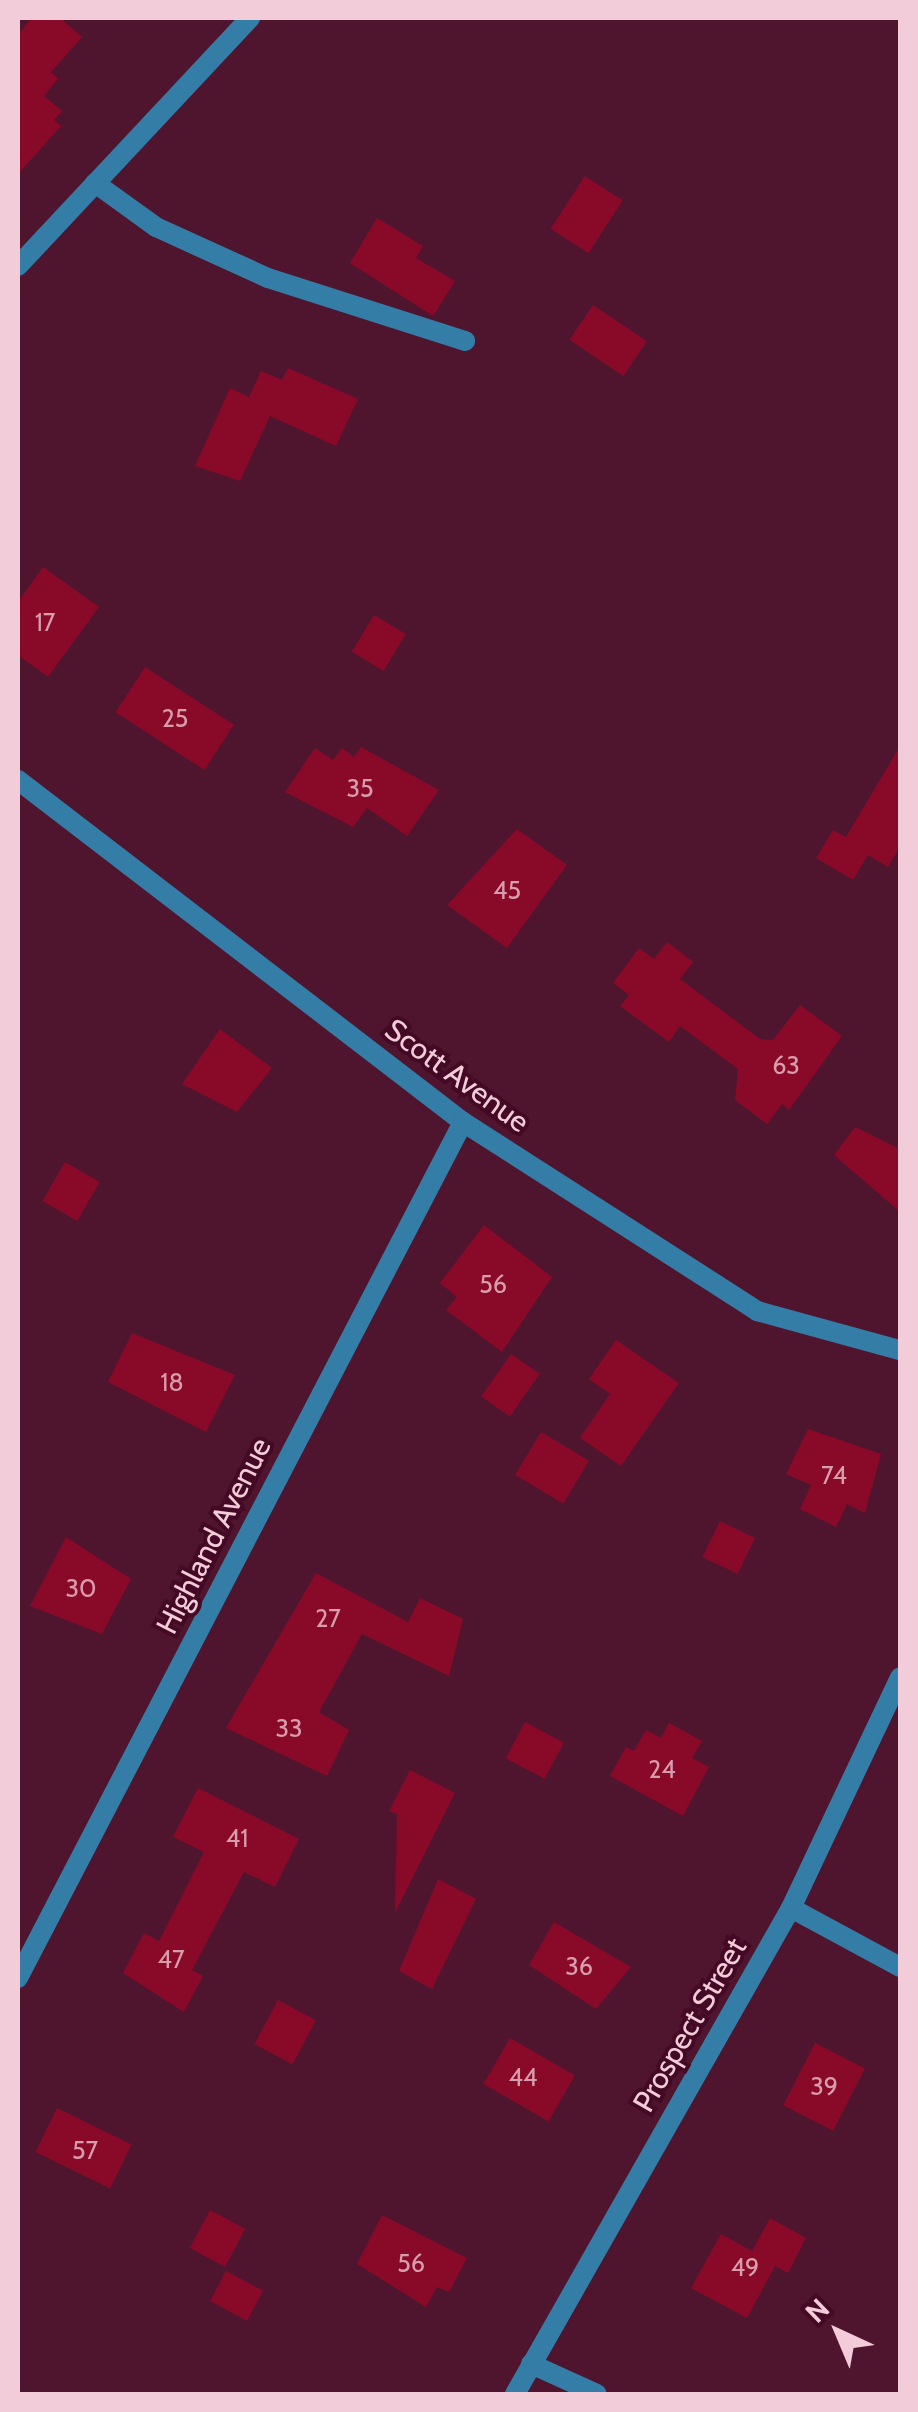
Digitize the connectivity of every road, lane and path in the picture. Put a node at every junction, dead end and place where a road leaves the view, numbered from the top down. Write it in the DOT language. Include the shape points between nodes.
graph roads {
  1 [pos="250,18"];
  2 [pos="95,183"];
  3 [pos="18,266"];
  4 [pos="465,341"];
  5 [pos="18,780"];
  6 [pos="463,1122"];
  7 [pos="900,1350"];
  8 [pos="900,1677"];
  9 [pos="791,1908"];
  10 [pos="900,1966"];
  11 [pos="18,1978"];
  12 [pos="532,2364"];
  13 [pos="514,2394"];
  14 [pos="598,2394"];
  1 -- 2 [label="street"];
  2 -- 3 [label="street"];
  2 -- 4 [label="street" via="156,227 268,278"];
  5 -- 6 [label="street, Scott Avenue"];
  6 -- 7 [label="street, Scott Avenue" via="757,1310"];
  6 -- 11 [label="street, Highland Avenue"];
  8 -- 9 [label="street, Prospect Street"];
  9 -- 10 [label="street"];
  9 -- 12 [label="street, Prospect Street"];
  12 -- 13 [label="street, Prospect Street"];
  12 -- 14 [label="street"];
}
